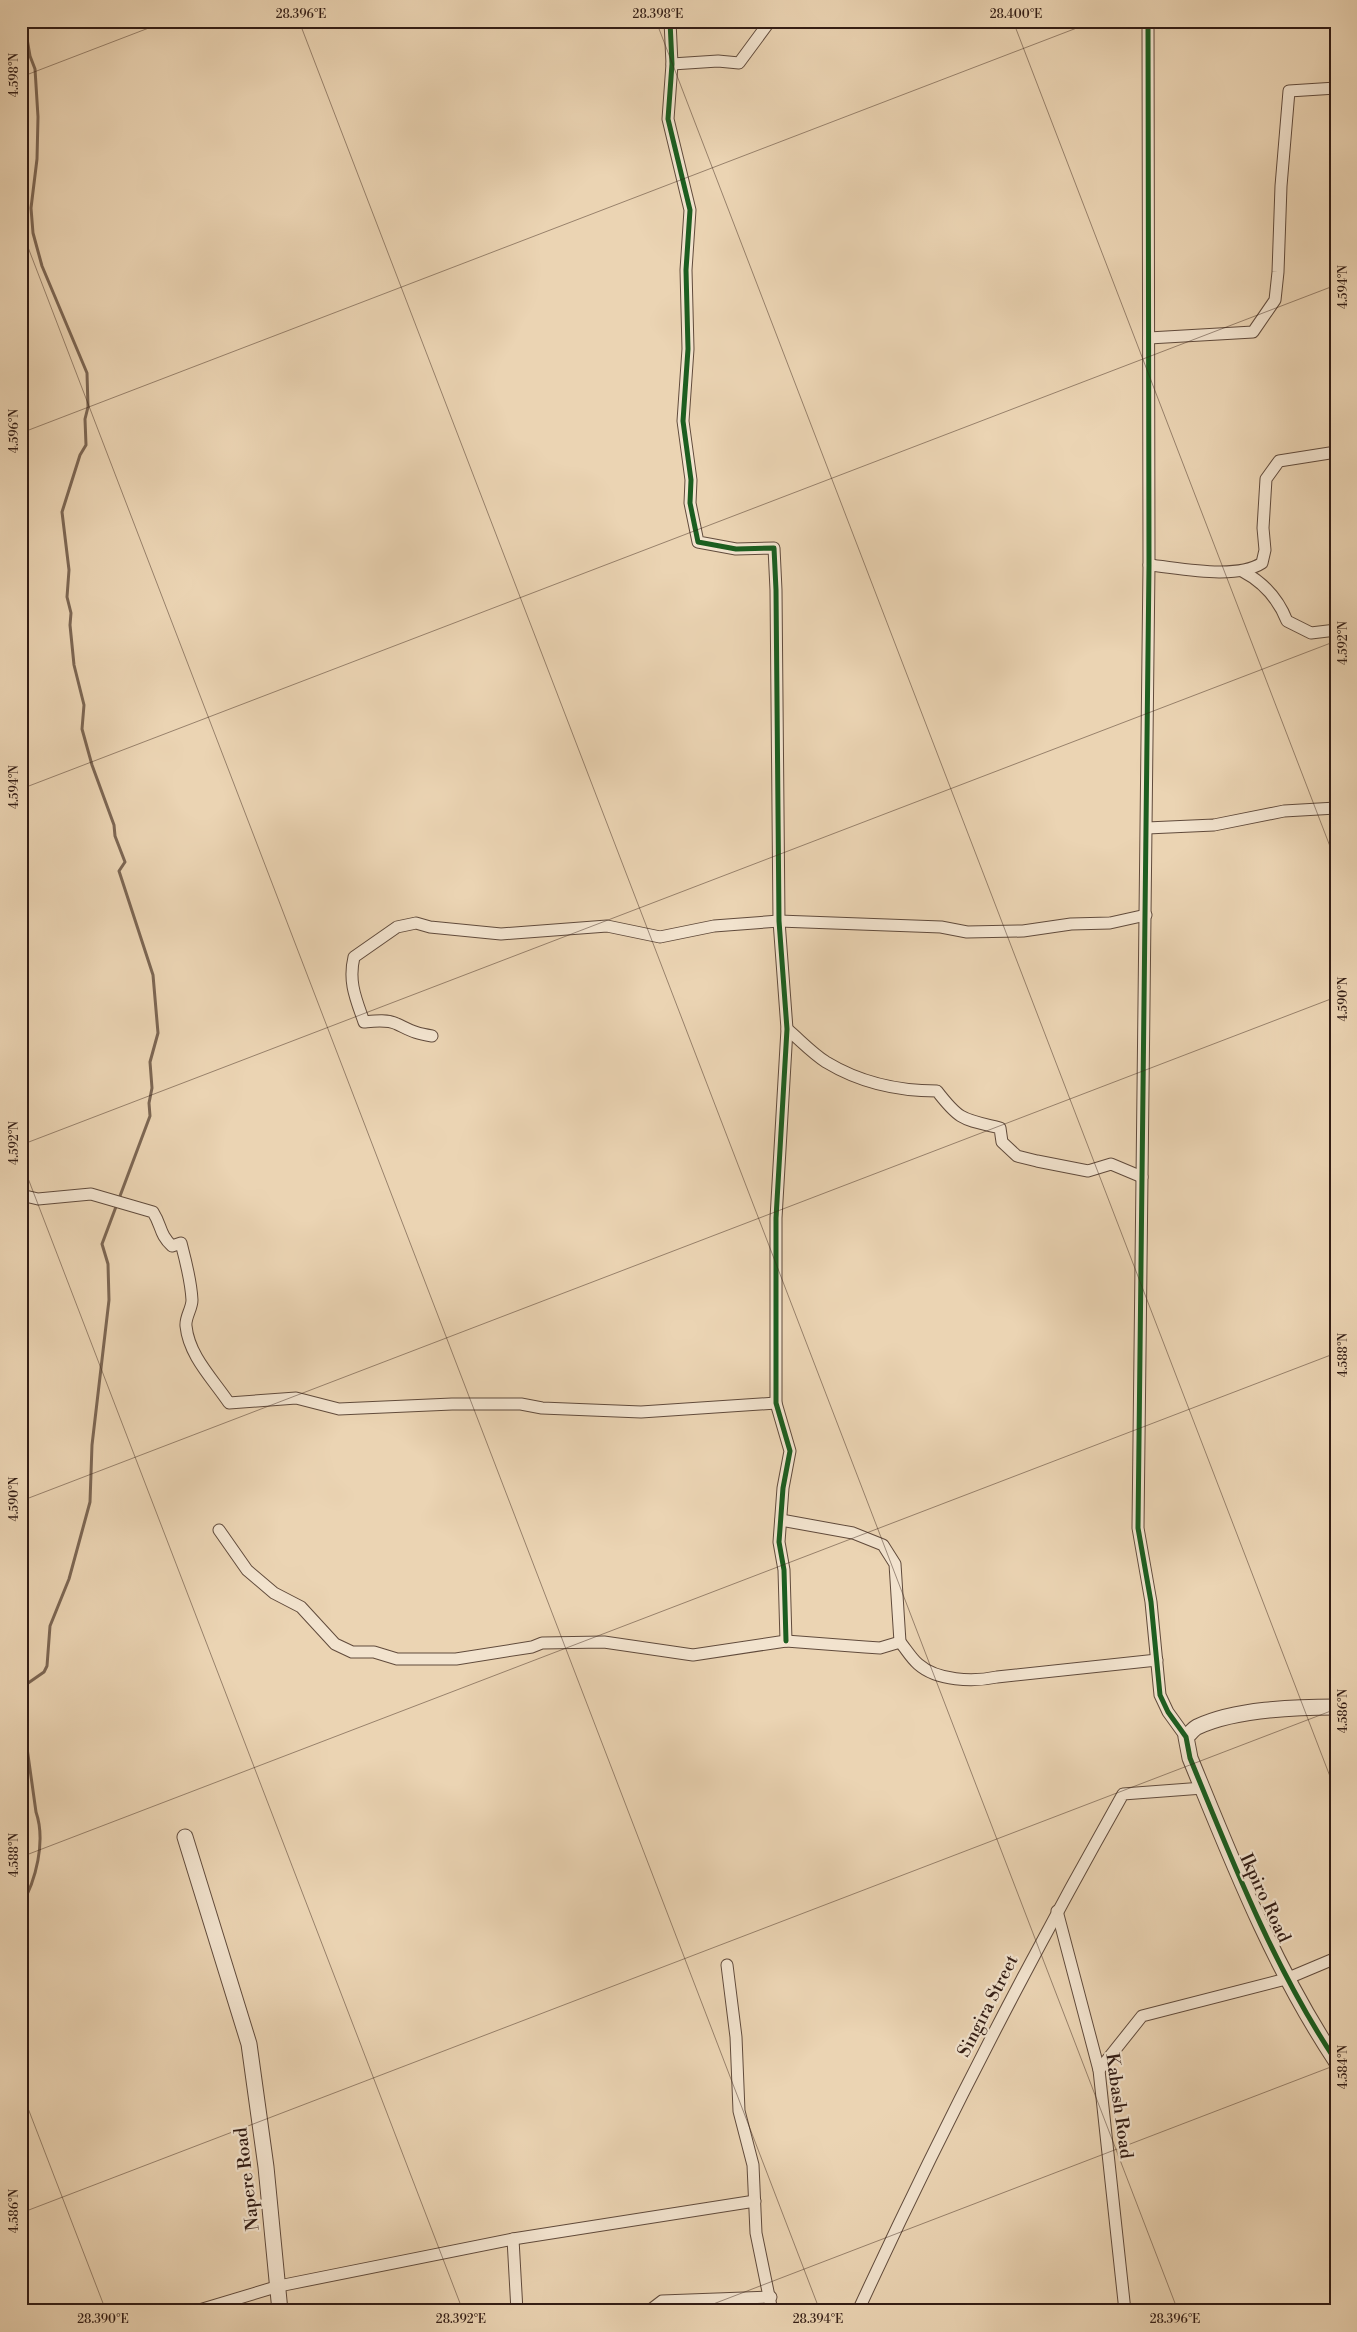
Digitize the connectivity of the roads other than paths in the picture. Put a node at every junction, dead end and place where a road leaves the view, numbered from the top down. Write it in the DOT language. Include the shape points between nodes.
graph roads {
  1 [pos="670,21"];
  2 [pos="770,21"];
  3 [pos="1148,21"];
  4 [pos="672,64"];
  5 [pos="1336,88"];
  6 [pos="1149,338"];
  7 [pos="1336,452"];
  8 [pos="1149,565"];
  9 [pos="1242,571"];
  10 [pos="1336,630"];
  11 [pos="1336,808"];
  12 [pos="1147,828"];
  13 [pos="1146,915"];
  14 [pos="779,921"];
  15 [pos="788,1029"];
  16 [pos="432,1036"];
  17 [pos="1142,1177"];
  18 [pos="21,1195"];
  19 [pos="776,1403"];
  20 [pos="781,1520"];
  21 [pos="219,1530"];
  22 [pos="786,1641"];
  23 [pos="900,1642"];
  24 [pos="1157,1660"];
  25 [pos="1336,1707"];
  26 [pos="1186,1738"];
  27 [pos="1203,1788"];
  28 [pos="185,1838"];
  29 [pos="1057,1911"];
  30 [pos="1336,1958"];
  31 [pos="727,1965"];
  32 [pos="1286,1979"];
  33 [pos="1336,2061"];
  34 [pos="1099,2070"];
  35 [pos="755,2201"];
  36 [pos="513,2239"];
  37 [pos="279,2286"];
  38 [pos="771,2297"];
  39 [pos="196,2311"];
  40 [pos="280,2311"];
  41 [pos="517,2311"];
  42 [pos="649,2311"];
  43 [pos="772,2311"];
  44 [pos="858,2311"];
  45 [pos="1125,2311"];
  1 -- 4 [label="street"];
  2 -- 4 [label="street" via="739,63"];
  3 -- 6 [label="street"];
  4 -- 14 [label="street" via="668,119 690,210 686,270 688,349 683,421 691,480 690,503 698,542 736,549 774,548"];
  5 -- 6 [label="street" via="1289,90 1275,300 1254,332"];
  6 -- 8 [label="street"];
  7 -- 9 [label="street" via="1279,460 1266,479 1262,562"];
  8 -- 9 [label="street"];
  8 -- 12 [label="street"];
  9 -- 10 [label="street" via="1259,580 1281,607 1287,621 1311,633"];
  11 -- 12 [label="street" via="1284,812 1214,825"];
  12 -- 13 [label="street"];
  13 -- 14 [label="street" via="1110,923 1071,924 1023,931 967,932 940,927"];
  13 -- 17 [label="street"];
  14 -- 15 [label="street"];
  14 -- 16 [label="street" via="714,926 660,938 607,926 501,934 416,923 397,927 354,957 352,990 364,1022 396,1023 412,1032"];
  15 -- 17 [label="street" via="825,1062 856,1076 890,1088 936,1091 960,1118 1000,1128 1002,1142 1017,1156 1088,1171 1111,1164"];
  15 -- 19 [label="street" via="776,1218"];
  17 -- 24 [label="street" via="1138,1528"];
  18 -- 19 [label="street" via="38,1199 91,1194 154,1212 160,1222 162,1238 172,1246 181,1243 190,1278 192,1302 185,1324 190,1342 229,1403 296,1398 339,1408 511,1404 641,1412"];
  19 -- 20 [label="street" via="790,1451"];
  20 -- 22 [label="street" via="779,1542 784,1570"];
  20 -- 23 [label="street" via="854,1533 883,1545 895,1564"];
  21 -- 22 [label="street" via="253,1575 274,1593 301,1607 335,1644 352,1652 374,1652 397,1659 456,1659 542,1643 604,1642 693,1655"];
  22 -- 23 [label="street" via="872,1648"];
  23 -- 24 [label="street" via="918,1665 938,1675 978,1681"];
  24 -- 26 [label="street" via="1160,1695"];
  25 -- 26 [label="street" via="1246,1713 1195,1727"];
  26 -- 27 [label="street, Ikpiro Road" via="1190,1758"];
  27 -- 29 [label="street, Singira Street" via="1123,1794"];
  27 -- 32 [label="street, Ikpiro Road" via="1252,1910"];
  28 -- 37 [label="street, Napere Road" via="249,2044"];
  29 -- 34 [label="street, Kabash Road"];
  29 -- 44 [label="street, Singira Street" via="906,2207"];
  30 -- 32 [label="street"];
  31 -- 35 [label="street" via="736,2036 739,2111 753,2165"];
  32 -- 33 [label="street, Ikpiro Road"];
  32 -- 34 [label="street" via="1142,2016"];
  34 -- 45 [label="street, Kabash Road"];
  35 -- 36 [label="street"];
  35 -- 38 [label="street" via="756,2233"];
  36 -- 37 [label="street"];
  36 -- 41 [label="street"];
  37 -- 39 [label="street"];
  37 -- 40 [label="street, Napere Road"];
  38 -- 42 [label="street" via="662,2301"];
  38 -- 43 [label="street"];
}
